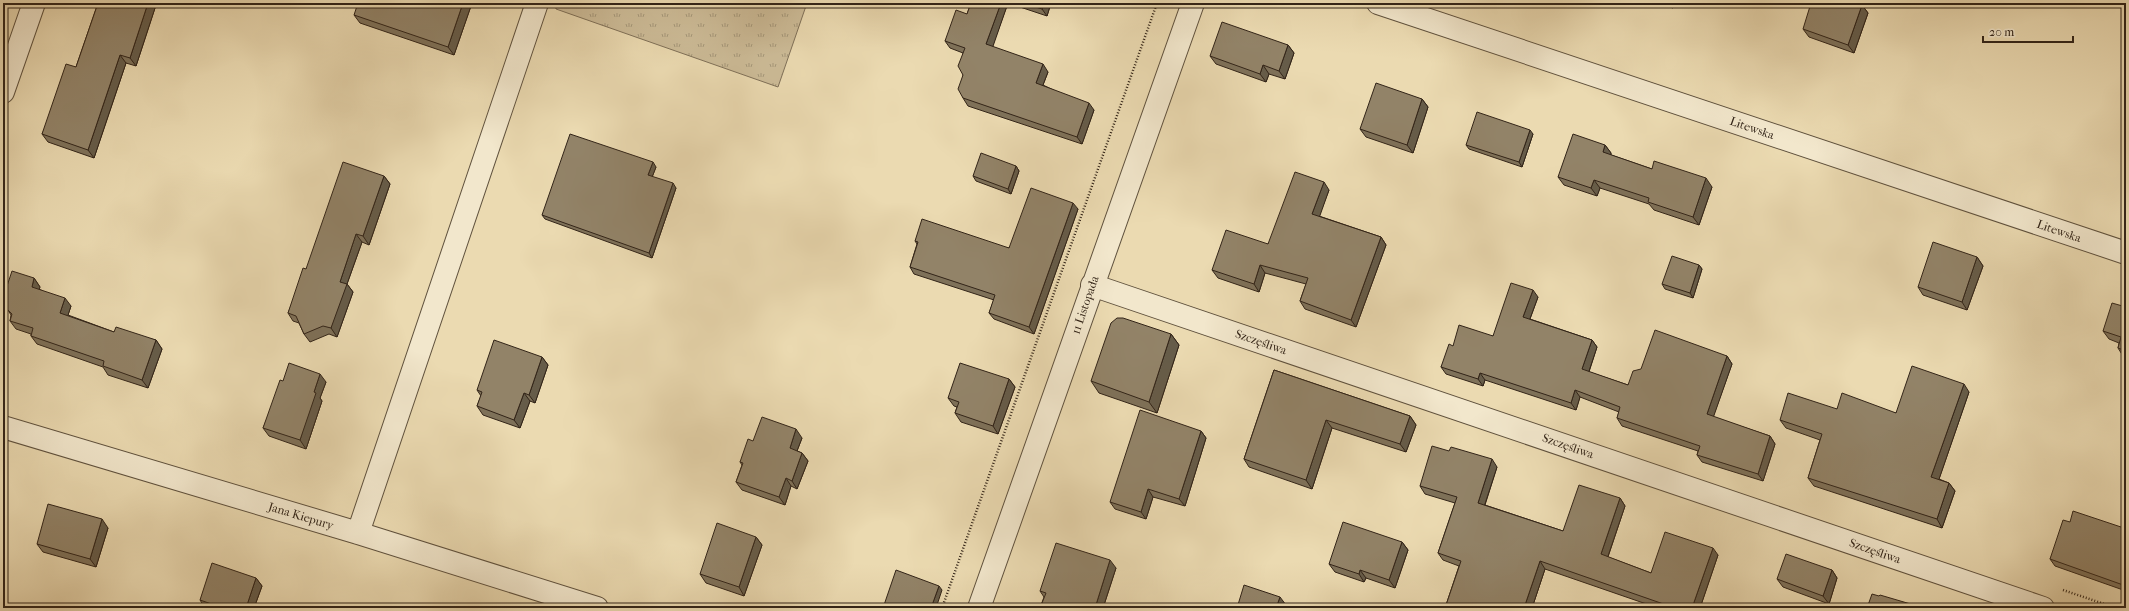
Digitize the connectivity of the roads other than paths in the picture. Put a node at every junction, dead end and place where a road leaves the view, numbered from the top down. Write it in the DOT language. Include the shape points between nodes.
graph roads {
  1 [pos="34,3"];
  2 [pos="537,3"];
  3 [pos="1193,3"];
  4 [pos="1378,3"];
  5 [pos="3,92"];
  6 [pos="2126,254"];
  7 [pos="1092,285"];
  8 [pos="3,427"];
  9 [pos="358,533"];
  10 [pos="597,608"];
  11 [pos="979,608"];
  12 [pos="2044,608"];
  1 -- 5 [label="street"];
  2 -- 9 [label="street"];
  3 -- 7 [label="street, 11 Listopada"];
  4 -- 6 [label="street, Litewska"];
  7 -- 11 [label="street, 11 Listopada"];
  7 -- 12 [label="street, Szczęśliwa"];
  8 -- 9 [label="street, Jana Kiepury"];
  9 -- 10 [label="street, Jana Kiepury"];
}
